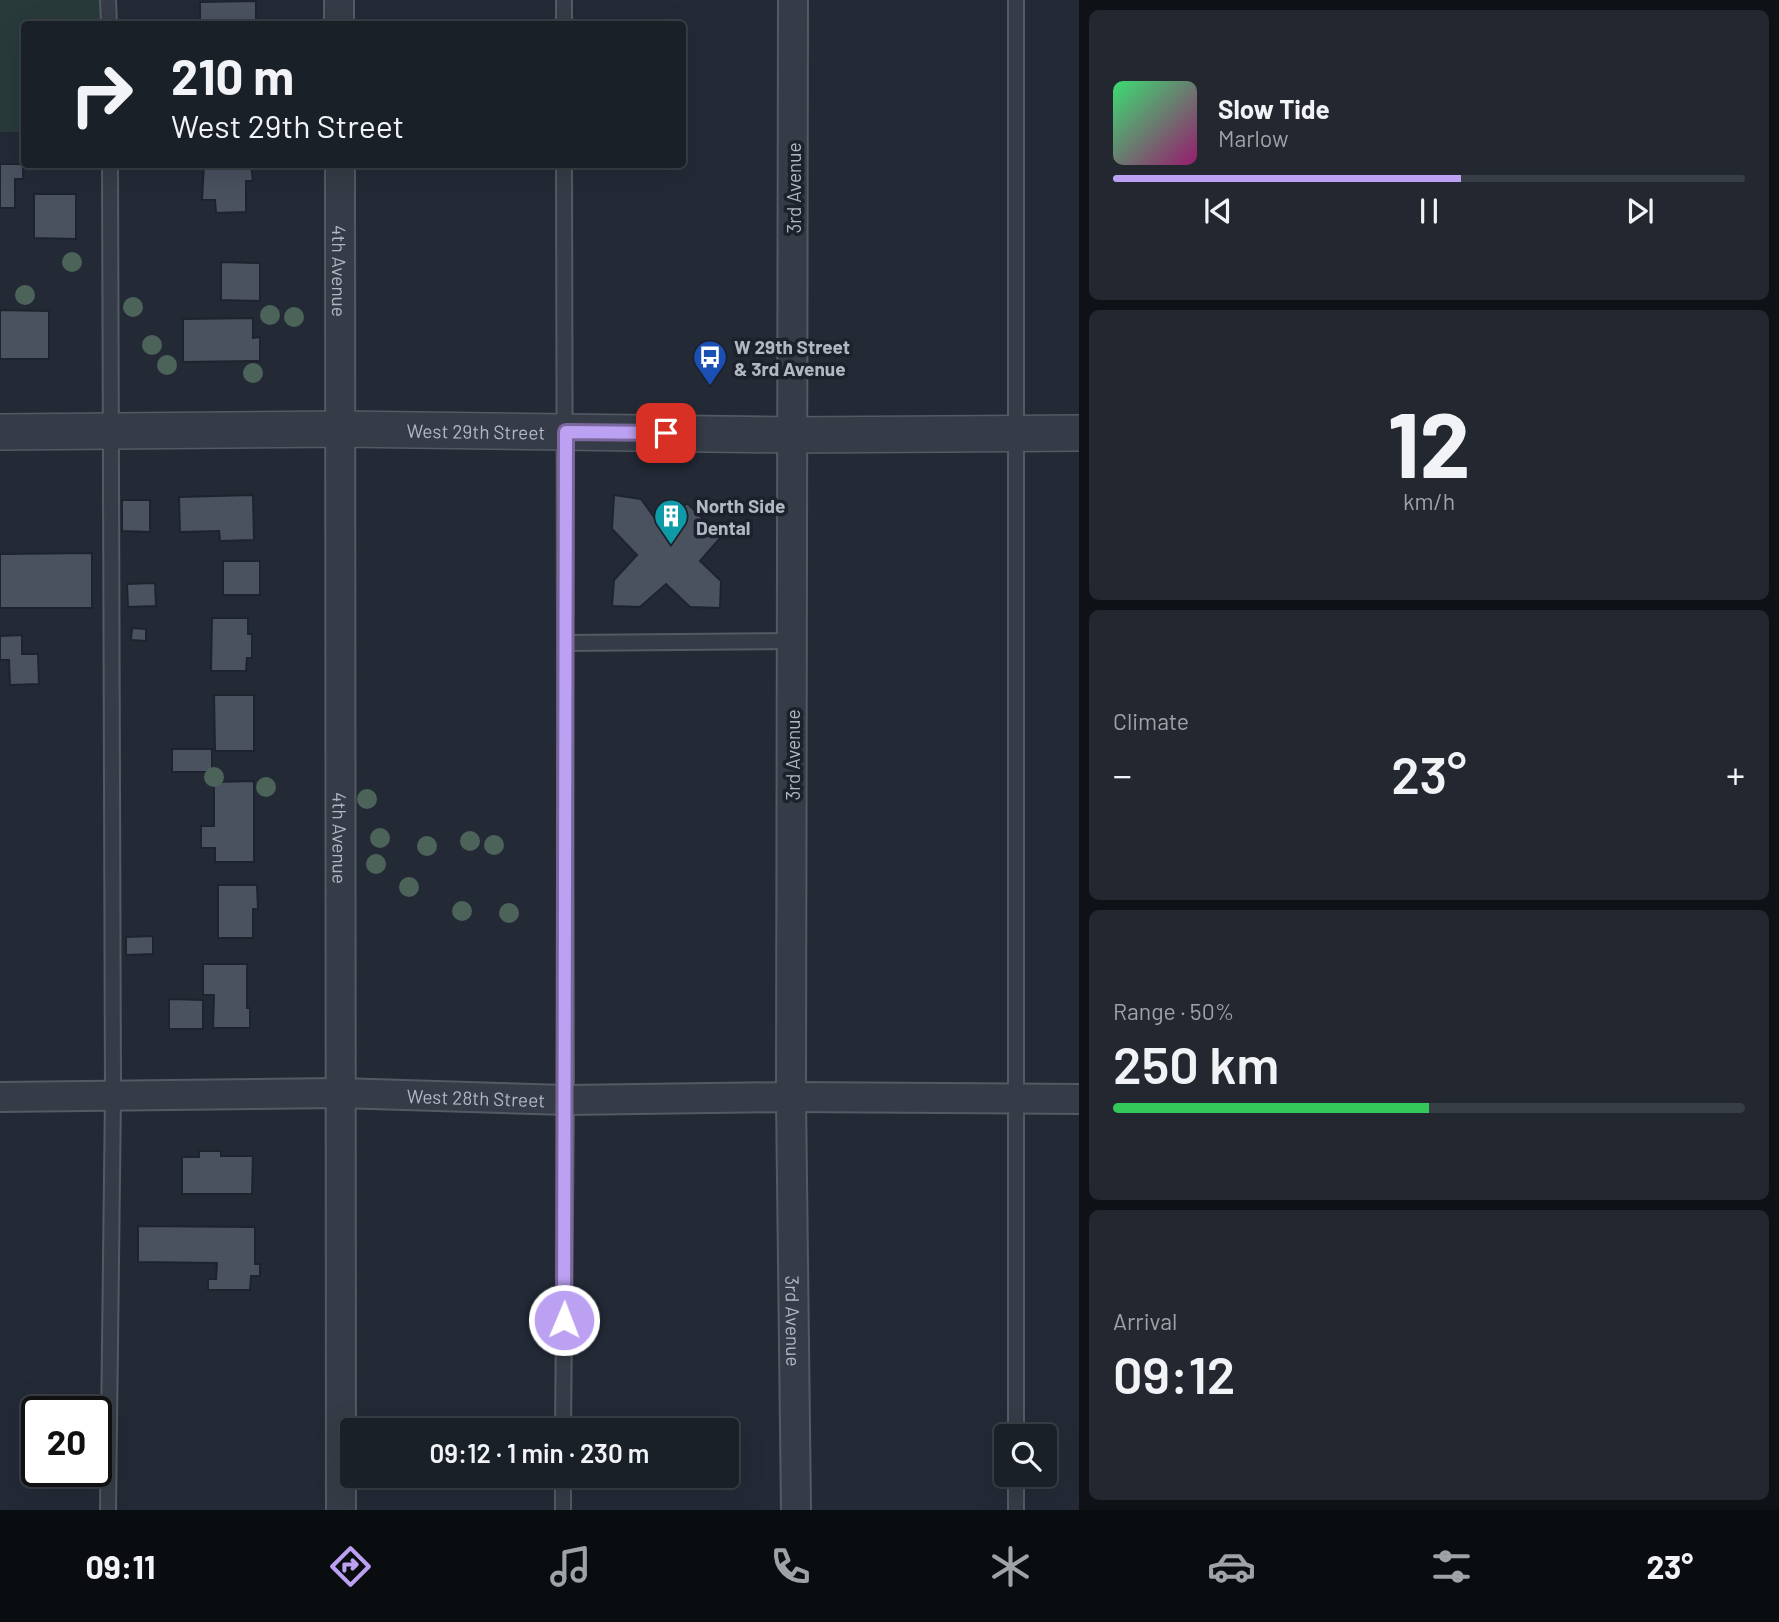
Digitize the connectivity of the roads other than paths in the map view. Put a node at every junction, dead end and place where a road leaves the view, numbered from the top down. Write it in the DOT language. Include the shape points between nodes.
graph roads {
  1 [pos="108,0"];
  2 [pos="339,0"];
  3 [pos="564,0"];
  4 [pos="793,0"];
  5 [pos="1016,0"];
  6 [pos="109,21"];
  7 [pos="339,21"];
  8 [pos="564,21"];
  9 [pos="110,168"];
  10 [pos="340,168"];
  11 [pos="565,168"];
  12 [pos="342,429"];
  13 [pos="113,431"];
  14 [pos="0,432"];
  15 [pos="566,432"];
  16 [pos="1079,433"];
  17 [pos="1016,434"];
  18 [pos="792,435"];
  19 [pos="792,641"];
  20 [pos="566,643"];
  21 [pos="339,1093"];
  22 [pos="113,1095"];
  23 [pos="0,1097"];
  24 [pos="791,1097"];
  25 [pos="1016,1099"];
  26 [pos="1079,1099"];
  27 [pos="566,1100"];
  28 [pos="564,1418"];
  29 [pos="1016,1424"];
  30 [pos="1016,1487"];
  31 [pos="563,1488"];
  32 [pos="108,1510"];
  33 [pos="341,1510"];
  34 [pos="563,1510"];
  35 [pos="796,1510"];
  36 [pos="1016,1510"];
  1 -- 6 [label="lane"];
  2 -- 7 [label="street"];
  3 -- 8 [label="lane"];
  4 -- 18 [label="street, 3rd Avenue"];
  5 -- 17 [label="lane"];
  9 -- 13 [label="lane"];
  10 -- 12 [label="street, 4th Avenue"];
  11 -- 15 [label="lane"];
  12 -- 13 [label="street, West 29th Street"];
  12 -- 15 [label="street, West 29th Street"];
  12 -- 21 [label="street, 4th Avenue"];
  13 -- 14 [label="street, West 29th Street"];
  13 -- 22 [label="lane"];
  15 -- 18 [label="street, West 29th Street"];
  15 -- 20 [label="lane"];
  16 -- 17 [label="street, West 29th Street"];
  17 -- 18 [label="street, West 29th Street"];
  17 -- 25 [label="lane"];
  18 -- 19 [label="street, 3rd Avenue"];
  19 -- 20 [label="lane"];
  19 -- 24 [label="street, 3rd Avenue"];
  20 -- 27 [label="lane"];
  21 -- 22 [label="street, West 28th Street"];
  21 -- 27 [label="street, West 28th Street"];
  21 -- 33 [label="street, 4th Avenue"];
  22 -- 23 [label="street, West 28th Street"];
  22 -- 32 [label="lane"];
  24 -- 25 [label="street, West 28th Street"];
  24 -- 27 [label="street, West 28th Street"];
  24 -- 35 [label="street, 3rd Avenue"];
  25 -- 26 [label="street, West 28th Street"];
  25 -- 29 [label="lane"];
  27 -- 28 [label="lane"];
  30 -- 36 [label="lane"];
  31 -- 34 [label="lane"];
}
